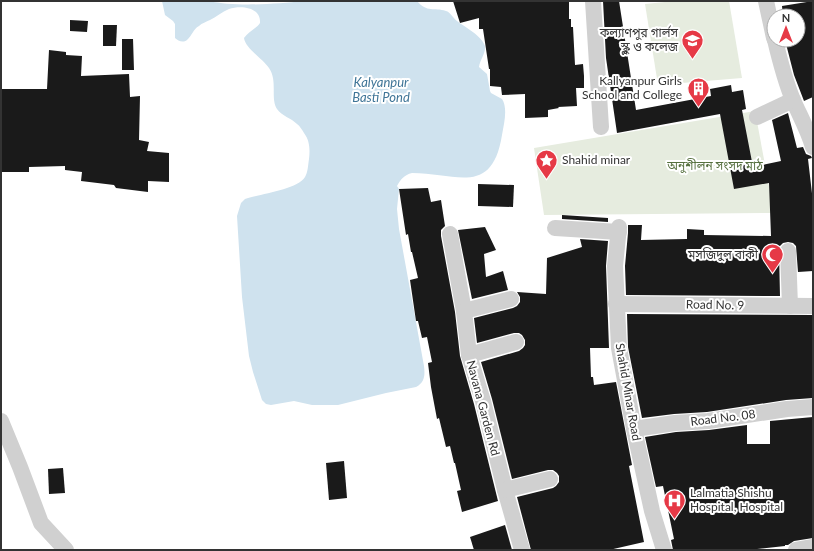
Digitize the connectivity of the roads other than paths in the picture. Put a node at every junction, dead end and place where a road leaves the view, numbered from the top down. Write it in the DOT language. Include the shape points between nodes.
graph roads {
  1 [pos="593,1"];
  2 [pos="776,48"];
  3 [pos="793,100"];
  4 [pos="757,117"];
  5 [pos="601,127"];
  6 [pos="812,138"];
  7 [pos="555,228"];
  8 [pos="450,234"];
  9 [pos="788,251"];
  10 [pos="511,298"];
  11 [pos="616,304"];
  12 [pos="790,306"];
  13 [pos="813,306"];
  14 [pos="464,311"];
  15 [pos="516,342"];
  16 [pos="469,355"];
  17 [pos="813,407"];
  18 [pos="1,421"];
  19 [pos="634,429"];
  20 [pos="550,479"];
  21 [pos="505,490"];
  22 [pos="813,547"];
  23 [pos="66,550"];
  24 [pos="522,550"];
  25 [pos="664,550"];
  26 [pos="796,550"];
  1 -- 5 [label="street"];
  2 -- 3 [label="street"];
  3 -- 4 [label="street"];
  3 -- 6 [label="street"];
  7 -- 11 [label="street, Shahid Minar Road" via="619,229 615,266"];
  8 -- 14 [label="street, Navana Garden Rd"];
  9 -- 12 [label="street"];
  10 -- 14 [label="street"];
  11 -- 12 [label="street, Road No. 9"];
  11 -- 19 [label="street, Shahid Minar Road" via="619,348"];
  12 -- 13 [label="street, Road No. 9"];
  14 -- 16 [label="street, Navana Garden Rd"];
  15 -- 16 [label="street"];
  16 -- 21 [label="street, Navana Garden Rd"];
  17 -- 19 [label="street, Road No. 08"];
  18 -- 23 [label="street" via="41,523"];
  19 -- 25 [label="street, Shahid Minar Road" via="652,511"];
  20 -- 21 [label="street"];
  21 -- 24 [label="street, Navana Garden Rd"];
  22 -- 26 [label="street"];
}
